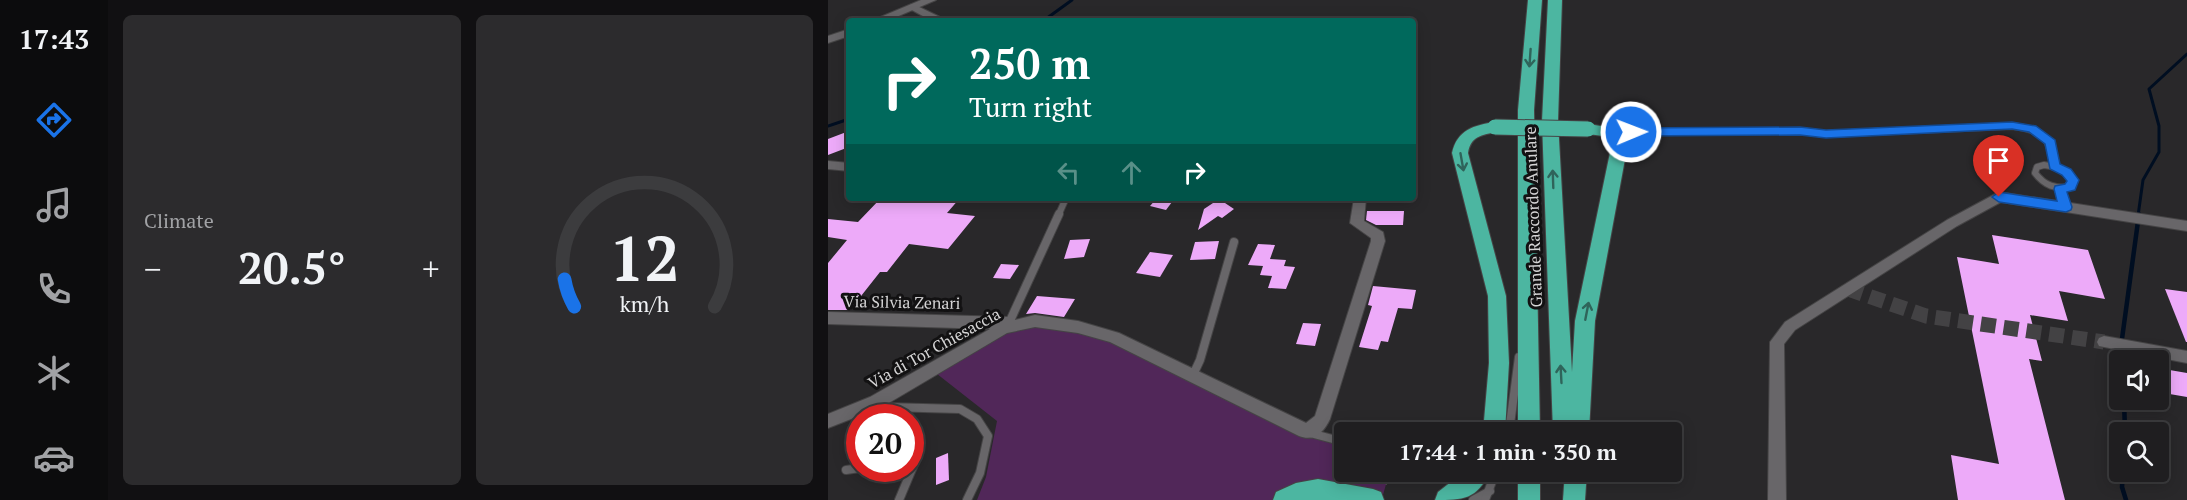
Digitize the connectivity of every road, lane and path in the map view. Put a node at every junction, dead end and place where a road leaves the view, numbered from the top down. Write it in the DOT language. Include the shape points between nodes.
graph roads {
  1 [pos="931,0"];
  2 [pos="1535,0"];
  3 [pos="1555,0"];
  4 [pos="913,7"];
  5 [pos="885,18"];
  6 [pos="934,18"];
  7 [pos="846,33"];
  8 [pos="828,40"];
  9 [pos="1631,132"];
  10 [pos="828,165"];
  11 [pos="2054,166"];
  12 [pos="846,168"];
  13 [pos="2060,189"];
  14 [pos="1065,201"];
  15 [pos="1360,201"];
  16 [pos="2066,207"];
  17 [pos="2187,226"];
  18 [pos="1234,242"];
  19 [pos="1528,286"];
  20 [pos="828,318"];
  21 [pos="1009,324"];
  22 [pos="2104,342"];
  23 [pos="2187,357"];
  24 [pos="1193,375"];
  25 [pos="876,402"];
  26 [pos="828,421"];
  27 [pos="1495,422"];
  28 [pos="1510,422"];
  29 [pos="1529,422"];
  30 [pos="1564,422"];
  31 [pos="1579,422"];
  32 [pos="1305,431"];
  33 [pos="1334,439"];
  34 [pos="907,482"];
  35 [pos="1386,482"];
  36 [pos="1476,482"];
  37 [pos="1483,482"];
  38 [pos="1484,482"];
  39 [pos="1529,482"];
  40 [pos="1565,482"];
  41 [pos="1575,482"];
  42 [pos="1378,497"];
  43 [pos="899,500"];
  44 [pos="967,500"];
  45 [pos="1284,500"];
  46 [pos="1446,500"];
  47 [pos="1473,500"];
  48 [pos="1485,500"];
  49 [pos="1529,500"];
  50 [pos="1566,500"];
  51 [pos="1574,500"];
  52 [pos="1777,500"];
  1 -- 4 [label="street"];
  2 -- 19 [label="highway, Grande Raccordo Anulare, one-way" via="1526,110"];
  30 -- 3 [label="highway, Grande Raccordo Anulare, one-way" via="1550,121"];
  4 -- 5 [label="street"];
  4 -- 6 [label="street"];
  7 -- 8 [label="street"];
  9 -- 11 [label="lane" via="1826,134 2012,126 2043,135 2050,142"];
  10 -- 12 [label="street"];
  11 -- 13 [label="lane" via="2073,180 2070,187"];
  11 -- 13 [label="lane" via="2044,165 2035,173 2049,186"];
  13 -- 16 [label="lane"];
  14 -- 21 [label="lane, Via di Tor Chiesaccia"];
  15 -- 32 [label="street" via="1357,223 1375,232 1378,242 1322,419 1317,428"];
  16 -- 17 [label="street"];
  16 -- 52 [label="street" via="1999,197 1790,326 1777,342"];
  18 -- 24 [label="lane"];
  19 -- 28 [label="lane"];
  19 -- 29 [label="highway, Grande Raccordo Anulare"];
  20 -- 21 [label="street, Via Silvia Zenari"];
  21 -- 24 [label="street, Via di Tor Chiesaccia" via="1039,322 1100,332"];
  21 -- 25 [label="street, Via di Tor Chiesaccia"];
  22 -- 23 [label="street"];
  24 -- 32 [label="street, Via di Tor Chiesaccia"];
  25 -- 26 [label="street, Via di Tor Chiesaccia"];
  25 -- 44 [label="lane" via="886,407 960,409 977,419 988,436 980,473"];
  31 -- 27 [label="highway, one-way, bridge" via="1585,321 1620,143 1614,133 1588,129 1495,127 1467,135 1460,153 1497,296 1499,363"];
  32 -- 33 [label="lane"];
  34 -- 43 [label="lane"];
  35 -- 42 [label="path"];
  36 -- 46 [label="highway"];
  37 -- 47 [label="lane"];
  38 -- 48 [label="lane"];
  39 -- 49 [label="highway"];
  40 -- 50 [label="highway"];
  41 -- 51 [label="highway"];
  42 -- 45 [label="highway" via="1324,488 1304,490"];
}
